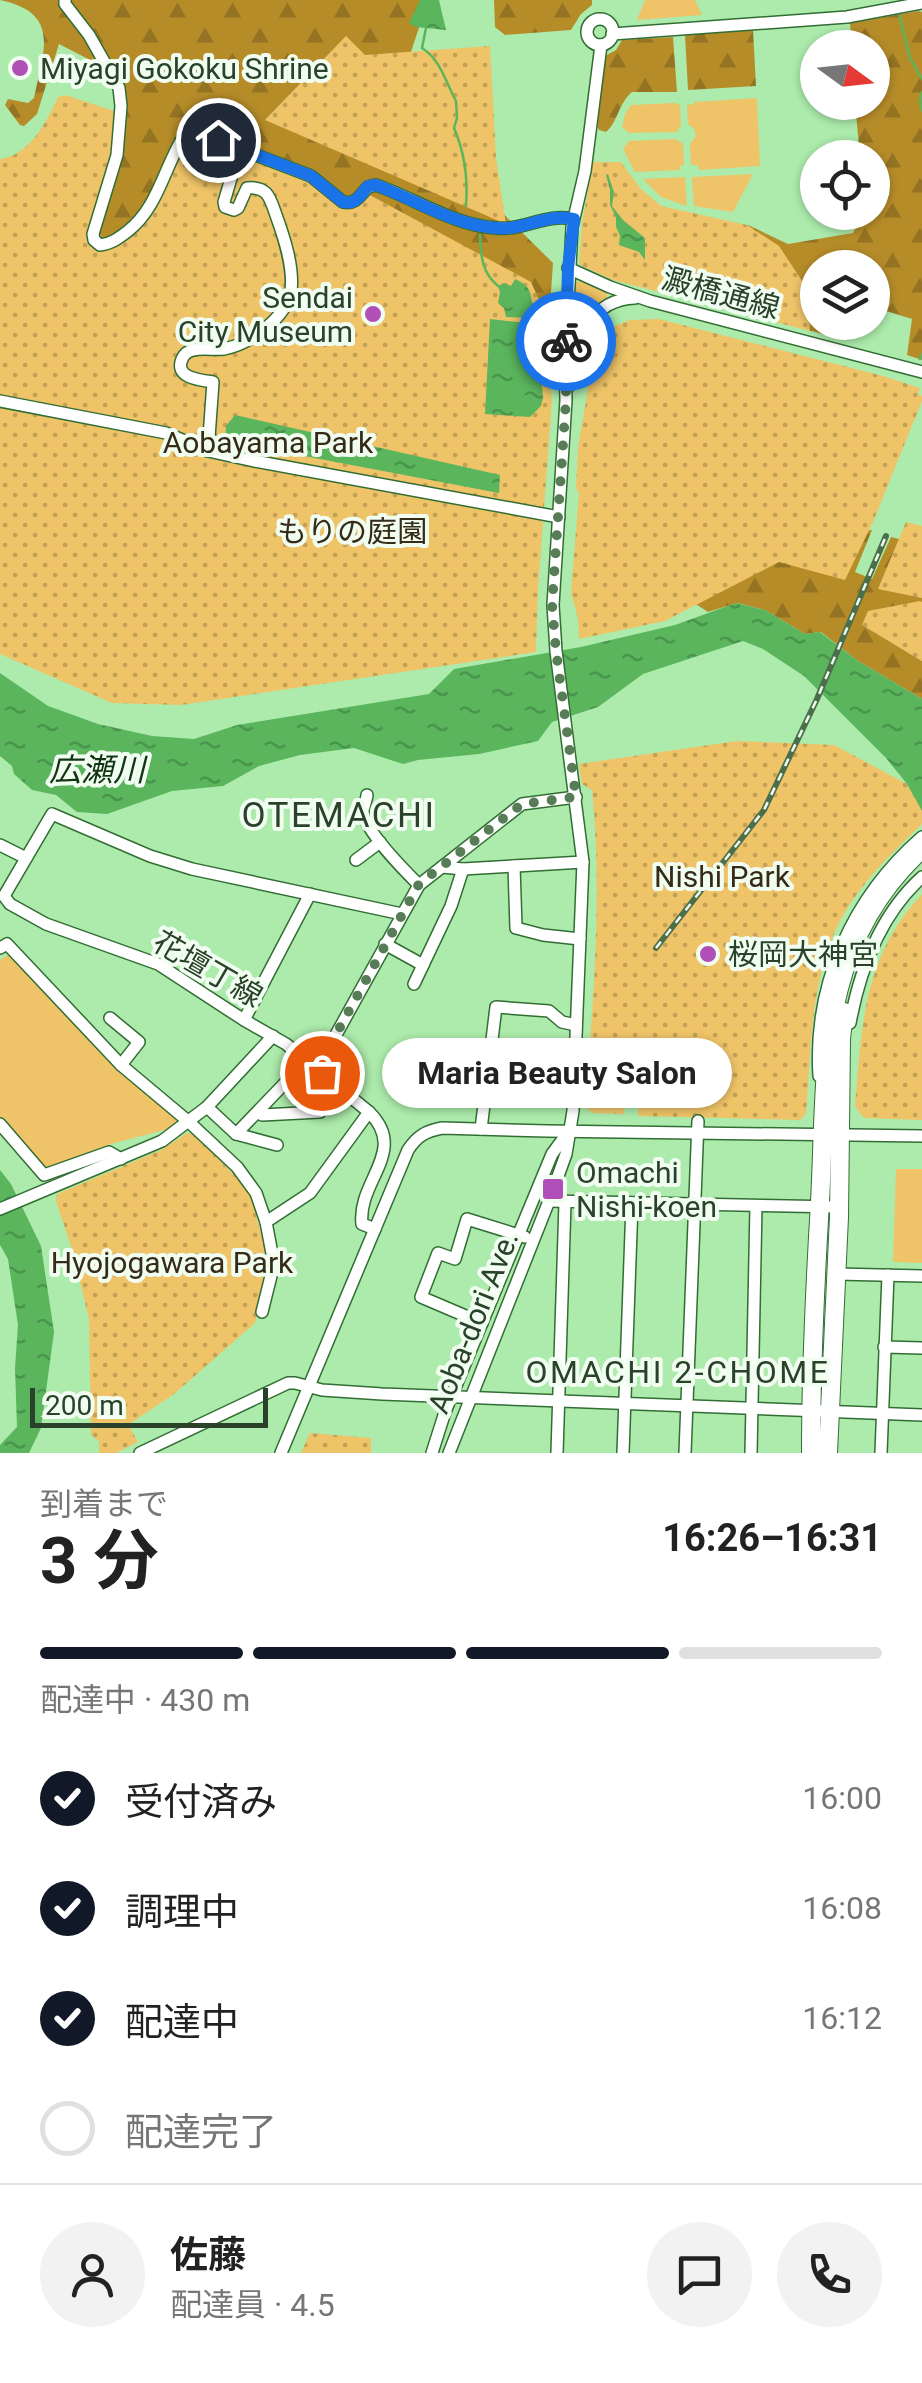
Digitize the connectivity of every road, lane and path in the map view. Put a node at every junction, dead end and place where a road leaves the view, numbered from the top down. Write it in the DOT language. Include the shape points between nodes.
graph roads {
  1 [pos="65,0"];
  2 [pos="904,0"];
  3 [pos="922,4"];
  4 [pos="612,31"];
  5 [pos="597,44"];
  6 [pos="240,148"];
  7 [pos="574,219"];
  8 [pos="568,268"];
  9 [pos="650,300"];
  10 [pos="922,372"];
  11 [pos="566,400"];
  12 [pos="0,401"];
  13 [pos="208,451"];
  14 [pos="559,516"];
  15 [pos="575,793"];
  16 [pos="367,795"];
  17 [pos="922,837"];
  18 [pos="380,842"];
  19 [pos="0,844"];
  20 [pos="922,850"];
  21 [pos="26,858"];
  22 [pos="356,860"];
  23 [pos="583,862"];
  24 [pos="922,864"];
  25 [pos="514,866"];
  26 [pos="442,868"];
  27 [pos="463,869"];
  28 [pos="922,877"];
  29 [pos="419,884"];
  30 [pos="310,894"];
  31 [pos="402,914"];
  32 [pos="580,938"];
  33 [pos="386,944"];
  34 [pos="0,948"];
  35 [pos="424,964"];
  36 [pos="414,984"];
  37 [pos="110,1018"];
  38 [pos="244,1020"];
  39 [pos="576,1026"];
  40 [pos="273,1036"];
  41 [pos="306,1060"];
  42 [pos="121,1064"];
  43 [pos="317,1069"];
  44 [pos="841,1094"];
  45 [pos="207,1107"];
  46 [pos="823,1110"];
  47 [pos="258,1112"];
  48 [pos="320,1112"];
  49 [pos="369,1112"];
  50 [pos="189,1122"];
  51 [pos="0,1124"];
  52 [pos="698,1127"];
  53 [pos="481,1129"];
  54 [pos="569,1130"];
  55 [pos="236,1134"];
  56 [pos="832,1135"];
  57 [pos="922,1136"];
  58 [pos="278,1145"];
  59 [pos="121,1158"];
  60 [pos="549,1201"];
  61 [pos="566,1203"];
  62 [pos="632,1204"];
  63 [pos="694,1205"];
  64 [pos="756,1206"];
  65 [pos="0,1209"];
  66 [pos="828,1211"];
  67 [pos="266,1222"];
  68 [pos="374,1229"];
  69 [pos="519,1234"];
  70 [pos="533,1240"];
  71 [pos="837,1274"];
  72 [pos="888,1275"];
  73 [pos="922,1276"];
  74 [pos="262,1312"];
  75 [pos="482,1323"];
  76 [pos="884,1347"];
  77 [pos="922,1348"];
  78 [pos="309,1387"];
  79 [pos="452,1396"];
  80 [pos="470,1397"];
  81 [pos="559,1401"];
  82 [pos="626,1402"];
  83 [pos="687,1404"];
  84 [pos="751,1408"];
  85 [pos="820,1408"];
  86 [pos="882,1414"];
  87 [pos="922,1414"];
  88 [pos="140,1453"];
  89 [pos="281,1453"];
  90 [pos="432,1453"];
  91 [pos="449,1453"];
  92 [pos="557,1453"];
  93 [pos="624,1453"];
  94 [pos="684,1453"];
  95 [pos="750,1453"];
  96 [pos="812,1453"];
  97 [pos="827,1453"];
  98 [pos="881,1453"];
  1 -- 6 [label="street" via="119,88 117,156 94,240 105,246 138,222 184,136 196,132"];
  2 -- 4 [label="street"];
  3 -- 4 [label="street" via="847,18"];
  4 -- 5 [label="street" via="609,41"];
  4 -- 5 [label="street" via="604,20 592,23 587,34"];
  5 -- 7 [label="street"];
  6 -- 7 [label="street" via="311,176 350,204 376,185 472,225 508,228 554,216"];
  6 -- 13 [label="street" via="225,207 238,208 247,188 268,192 285,246 290,292 274,319 240,344 184,354 182,372 212,382"];
  7 -- 8 [label="street"];
  8 -- 9 [label="street, 澱橋通線"];
  8 -- 11 [label="street"];
  9 -- 10 [label="street, 澱橋通線"];
  9 -- 11 [label="street" via="622,300 596,313 582,338"];
  11 -- 14 [label="street, Aoba-dori Ave."];
  12 -- 13 [label="street" via="166,433"];
  13 -- 14 [label="street"];
  14 -- 15 [label="street, Aoba-dori Ave." via="552,605"];
  15 -- 23 [label="street, Aoba-dori Ave."];
  15 -- 26 [label="street" via="522,804"];
  16 -- 18 [label="street" via="366,821"];
  17 -- 46 [label="street" via="866,899 837,958 820,1028"];
  18 -- 22 [label="street"];
  18 -- 29 [label="street"];
  19 -- 21 [label="street"];
  20 -- 46 [label="highway" via="877,900 855,938 831,1022"];
  21 -- 30 [label="street" via="52,814 150,856"];
  21 -- 38 [label="street, 花壇丁線" via="4,896 10,904 46,924 158,964"];
  23 -- 25 [label="street"];
  23 -- 32 [label="street, Aoba-dori Ave."];
  24 -- 44 [label="highway" via="884,906 857,959 843,1016"];
  25 -- 27 [label="street"];
  25 -- 32 [label="street" via="516,928"];
  26 -- 27 [label="street"];
  26 -- 29 [label="street"];
  27 -- 35 [label="street"];
  28 -- 44 [label="street" via="880,930 862,972"];
  29 -- 31 [label="street"];
  30 -- 31 [label="street"];
  30 -- 38 [label="street"];
  31 -- 33 [label="street"];
  32 -- 39 [label="street, Aoba-dori Ave."];
  33 -- 35 [label="street"];
  33 -- 43 [label="street"];
  34 -- 42 [label="street" via="7,944"];
  35 -- 36 [label="street"];
  37 -- 42 [label="street" via="143,1045"];
  38 -- 40 [label="street, 花壇丁線"];
  39 -- 53 [label="street" via="549,1011 496,1007"];
  39 -- 54 [label="street, Aoba-dori Ave."];
  40 -- 41 [label="street, 花壇丁線"];
  40 -- 45 [label="street"];
  41 -- 43 [label="street, 花壇丁線"];
  41 -- 47 [label="street"];
  42 -- 50 [label="street"];
  43 -- 49 [label="street, 花壇丁線"];
  44 -- 56 [label="highway"];
  45 -- 50 [label="street"];
  45 -- 55 [label="street"];
  46 -- 56 [label="highway"];
  47 -- 48 [label="street"];
  47 -- 55 [label="street"];
  49 -- 67 [label="street" via="310,1192"];
  49 -- 68 [label="street" via="385,1138 361,1215 362,1224"];
  50 -- 59 [label="street"];
  50 -- 67 [label="street" via="237,1167"];
  51 -- 59 [label="street" via="42,1174 108,1152"];
  52 -- 54 [label="street"];
  52 -- 56 [label="street"];
  52 -- 63 [label="street"];
  53 -- 54 [label="street"];
  53 -- 68 [label="street" via="421,1135"];
  54 -- 60 [label="street, Aoba-dori Ave."];
  54 -- 69 [label="street, Aoba-dori Ave."];
  55 -- 58 [label="street"];
  56 -- 57 [label="street"];
  56 -- 66 [label="highway"];
  59 -- 65 [label="street"];
  60 -- 61 [label="street"];
  60 -- 70 [label="street, Aoba-dori Ave."];
  61 -- 62 [label="street"];
  61 -- 81 [label="street"];
  62 -- 63 [label="street"];
  62 -- 82 [label="street"];
  63 -- 64 [label="street"];
  63 -- 83 [label="street"];
  64 -- 66 [label="street"];
  64 -- 84 [label="street"];
  66 -- 71 [label="highway"];
  66 -- 85 [label="highway" via="814,1272"];
  67 -- 74 [label="street" via="274,1264"];
  68 -- 78 [label="street"];
  69 -- 70 [label="street"];
  69 -- 75 [label="street, Aoba-dori Ave."];
  69 -- 75 [label="street" via="467,1219 455,1258 438,1253 420,1297"];
  70 -- 80 [label="street, Aoba-dori Ave."];
  71 -- 72 [label="street"];
  71 -- 85 [label="highway"];
  72 -- 73 [label="street"];
  72 -- 76 [label="street"];
  75 -- 79 [label="street, Aoba-dori Ave."];
  76 -- 77 [label="street"];
  76 -- 86 [label="street"];
  78 -- 79 [label="street"];
  78 -- 88 [label="street" via="281,1385"];
  78 -- 89 [label="street"];
  79 -- 80 [label="street"];
  79 -- 90 [label="street, Aoba-dori Ave."];
  80 -- 81 [label="street"];
  80 -- 91 [label="street, Aoba-dori Ave."];
  81 -- 82 [label="street"];
  81 -- 92 [label="street"];
  82 -- 83 [label="street"];
  82 -- 93 [label="street"];
  83 -- 84 [label="street"];
  83 -- 94 [label="street"];
  84 -- 85 [label="street"];
  84 -- 95 [label="street"];
  85 -- 86 [label="street"];
  85 -- 96 [label="highway"];
  85 -- 97 [label="highway"];
  86 -- 87 [label="street"];
  86 -- 98 [label="street"];
}
